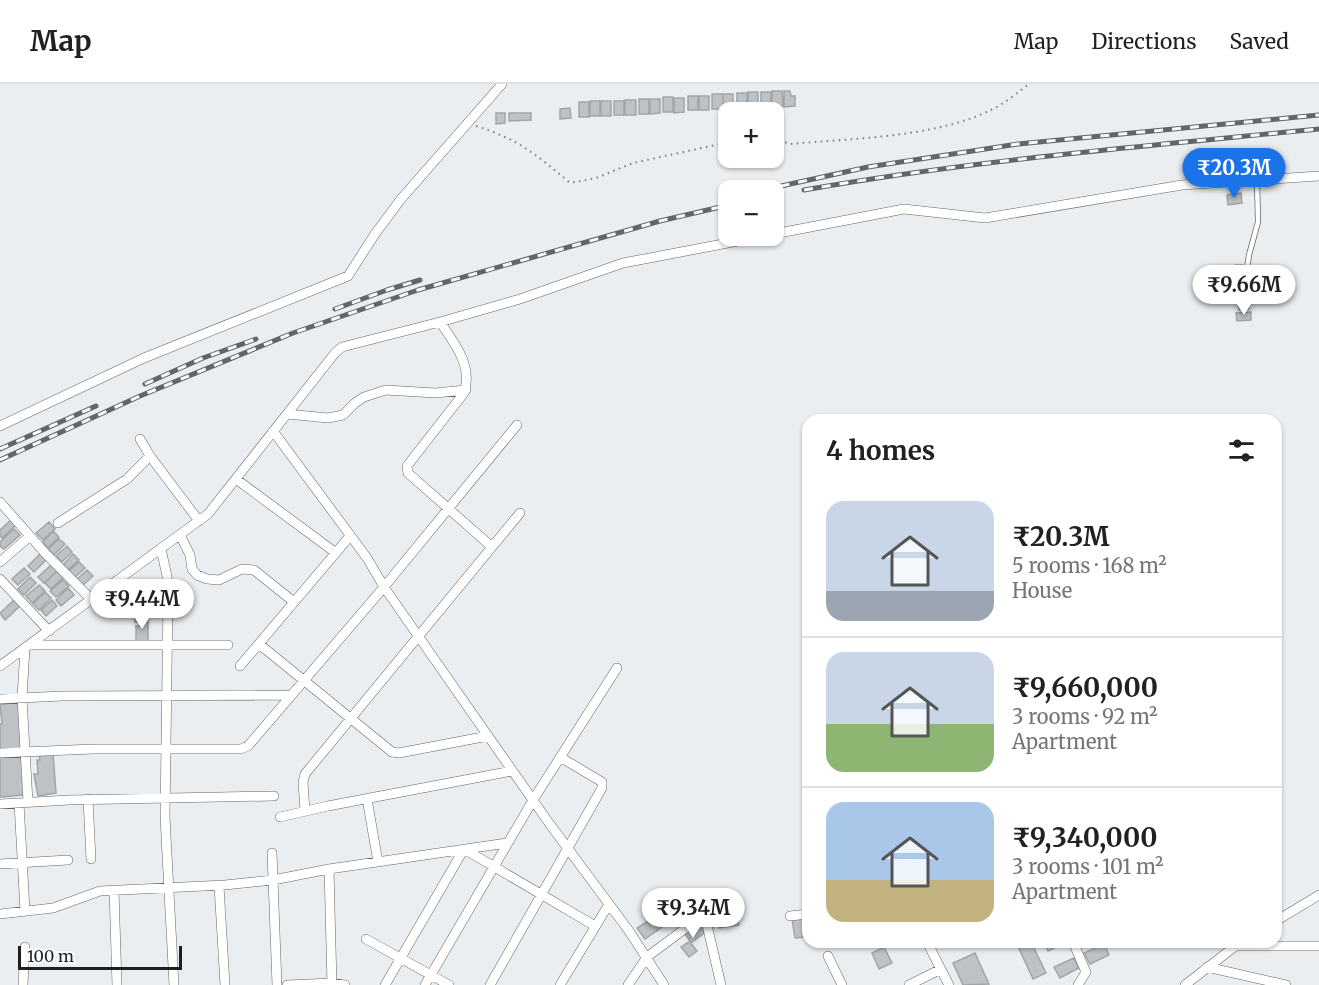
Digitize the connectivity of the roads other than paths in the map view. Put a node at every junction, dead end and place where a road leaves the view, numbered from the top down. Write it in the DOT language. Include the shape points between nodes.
graph roads {
  1 [pos="502,84"];
  2 [pos="1319,176"];
  3 [pos="1257,180"];
  4 [pos="784,232"];
  5 [pos="718,245"];
  6 [pos="1244,288"];
  7 [pos="440,322"];
  8 [pos="466,390"];
  9 [pos="287,414"];
  10 [pos="517,425"];
  11 [pos="0,426"];
  12 [pos="273,431"];
  13 [pos="140,439"];
  14 [pos="150,456"];
  15 [pos="236,478"];
  16 [pos="0,502"];
  17 [pos="448,509"];
  18 [pos="520,513"];
  19 [pos="199,521"];
  20 [pos="58,523"];
  21 [pos="180,535"];
  22 [pos="30,536"];
  23 [pos="350,536"];
  24 [pos="492,547"];
  25 [pos="161,549"];
  26 [pos="336,554"];
  27 [pos="0,562"];
  28 [pos="0,579"];
  29 [pos="384,587"];
  30 [pos="92,600"];
  31 [pos="294,602"];
  32 [pos="49,631"];
  33 [pos="419,635"];
  34 [pos="168,644"];
  35 [pos="259,644"];
  36 [pos="228,645"];
  37 [pos="27,646"];
  38 [pos="1,665"];
  39 [pos="240,666"];
  40 [pos="617,668"];
  41 [pos="304,680"];
  42 [pos="166,695"];
  43 [pos="292,695"];
  44 [pos="22,698"];
  45 [pos="0,699"];
  46 [pos="350,717"];
  47 [pos="488,736"];
  48 [pos="166,748"];
  49 [pos="25,752"];
  50 [pos="0,753"];
  51 [pos="560,757"];
  52 [pos="512,771"];
  53 [pos="274,796"];
  54 [pos="165,798"];
  55 [pos="88,799"];
  56 [pos="367,799"];
  57 [pos="532,800"];
  58 [pos="23,803"];
  59 [pos="0,804"];
  60 [pos="305,811"];
  61 [pos="280,817"];
  62 [pos="507,843"];
  63 [pos="567,848"];
  64 [pos="464,849"];
  65 [pos="273,853"];
  66 [pos="91,859"];
  67 [pos="68,860"];
  68 [pos="378,862"];
  69 [pos="23,863"];
  70 [pos="0,864"];
  71 [pos="493,867"];
  72 [pos="329,869"];
  73 [pos="273,880"];
  74 [pos="219,886"];
  75 [pos="167,888"];
  76 [pos="114,890"];
  77 [pos="540,895"];
  78 [pos="1319,895"];
  79 [pos="609,904"];
  80 [pos="26,911"];
  81 [pos="0,914"];
  82 [pos="802,915"];
  83 [pos="790,916"];
  84 [pos="1282,917"];
  85 [pos="595,926"];
  86 [pos="366,939"];
  87 [pos="1282,945"];
  88 [pos="1319,946"];
  89 [pos="25,947"];
  90 [pos="930,948"];
  91 [pos="1076,948"];
  92 [pos="1232,948"];
  93 [pos="828,956"];
  94 [pos="647,957"];
  95 [pos="401,958"];
  96 [pos="1207,967"];
  97 [pos="941,969"];
  98 [pos="431,974"];
  99 [pos="332,984"];
  100 [pos="23,985"];
  101 [pos="117,985"];
  102 [pos="174,985"];
  103 [pos="225,985"];
  104 [pos="277,985"];
  105 [pos="287,985"];
  106 [pos="345,985"];
  107 [pos="385,985"];
  108 [pos="425,985"];
  109 [pos="448,985"];
  110 [pos="490,985"];
  111 [pos="560,985"];
  112 [pos="628,985"];
  113 [pos="664,985"];
  114 [pos="721,985"];
  115 [pos="842,985"];
  116 [pos="909,985"];
  117 [pos="949,985"];
  118 [pos="1078,985"];
  119 [pos="1185,985"];
  120 [pos="1286,985"];
  1 -- 11 [label="street" via="401,200 348,276 144,358"];
  2 -- 3 [label="street"];
  3 -- 4 [label="street" via="1182,185 986,218 904,209"];
  3 -- 6 [label="lane" via="1258,222"];
  5 -- 7 [label="street" via="623,263"];
  7 -- 8 [label="street" via="464,362"];
  7 -- 9 [label="street" via="342,347"];
  8 -- 9 [label="street" via="386,390 364,397 343,415 328,418"];
  8 -- 17 [label="street" via="407,466 408,473"];
  9 -- 12 [label="street"];
  10 -- 17 [label="street"];
  12 -- 15 [label="street"];
  12 -- 23 [label="street"];
  13 -- 14 [label="street"];
  14 -- 19 [label="street"];
  14 -- 20 [label="street" via="127,479"];
  15 -- 19 [label="street"];
  15 -- 26 [label="street"];
  16 -- 22 [label="street"];
  17 -- 24 [label="street"];
  17 -- 29 [label="street"];
  18 -- 24 [label="street"];
  19 -- 21 [label="street"];
  21 -- 25 [label="street"];
  21 -- 31 [label="street" via="197,575 219,580 242,569 254,570"];
  22 -- 27 [label="street"];
  22 -- 30 [label="street"];
  23 -- 26 [label="street"];
  23 -- 29 [label="street"];
  24 -- 33 [label="street"];
  25 -- 30 [label="street"];
  25 -- 34 [label="street" via="167,576"];
  26 -- 31 [label="street"];
  28 -- 32 [label="street"];
  29 -- 33 [label="street"];
  29 -- 41 [label="street"];
  30 -- 32 [label="street"];
  31 -- 35 [label="street"];
  32 -- 37 [label="street"];
  33 -- 46 [label="street"];
  33 -- 47 [label="street"];
  34 -- 36 [label="street"];
  34 -- 37 [label="street"];
  34 -- 42 [label="street"];
  35 -- 39 [label="street"];
  35 -- 41 [label="street"];
  37 -- 38 [label="street"];
  37 -- 44 [label="street"];
  40 -- 51 [label="street"];
  41 -- 43 [label="street"];
  41 -- 46 [label="street"];
  42 -- 43 [label="street"];
  42 -- 44 [label="street"];
  42 -- 48 [label="street"];
  43 -- 48 [label="street" via="248,746 241,749"];
  44 -- 45 [label="street"];
  44 -- 49 [label="street"];
  46 -- 47 [label="street" via="395,753"];
  46 -- 60 [label="street" via="305,774"];
  47 -- 52 [label="street"];
  48 -- 49 [label="street"];
  48 -- 54 [label="street"];
  49 -- 50 [label="street"];
  49 -- 58 [label="street"];
  51 -- 57 [label="street"];
  51 -- 63 [label="street" via="603,785"];
  52 -- 56 [label="street"];
  52 -- 57 [label="street"];
  53 -- 54 [label="street"];
  54 -- 55 [label="street"];
  54 -- 75 [label="street"];
  55 -- 58 [label="street"];
  55 -- 66 [label="street"];
  56 -- 60 [label="street"];
  56 -- 68 [label="street"];
  57 -- 62 [label="street"];
  57 -- 63 [label="street"];
  58 -- 59 [label="street"];
  58 -- 69 [label="street"];
  60 -- 61 [label="street"];
  62 -- 64 [label="street"];
  62 -- 71 [label="street"];
  63 -- 77 [label="street"];
  63 -- 79 [label="street"];
  64 -- 68 [label="street"];
  64 -- 71 [label="street"];
  64 -- 95 [label="street"];
  65 -- 73 [label="street"];
  67 -- 69 [label="street"];
  68 -- 72 [label="street"];
  69 -- 70 [label="street"];
  69 -- 80 [label="street"];
  71 -- 77 [label="street"];
  71 -- 98 [label="street"];
  72 -- 73 [label="street"];
  72 -- 99 [label="street"];
  73 -- 74 [label="street"];
  73 -- 104 [label="street"];
  74 -- 75 [label="street"];
  74 -- 103 [label="street"];
  75 -- 76 [label="street"];
  75 -- 102 [label="street"];
  76 -- 80 [label="street" via="100,891 53,908"];
  76 -- 101 [label="street"];
  77 -- 85 [label="street"];
  77 -- 110 [label="street"];
  78 -- 84 [label="street"];
  79 -- 85 [label="street"];
  79 -- 94 [label="street"];
  80 -- 81 [label="street"];
  82 -- 83 [label="street"];
  85 -- 111 [label="street"];
  86 -- 95 [label="street"];
  87 -- 88 [label="street"];
  89 -- 100 [label="street"];
  90 -- 97 [label="street"];
  91 -- 118 [label="street" via="1086,972"];
  92 -- 96 [label="street"];
  93 -- 115 [label="street"];
  94 -- 112 [label="street"];
  94 -- 113 [label="street"];
  94 -- 114 [label="street" via="695,920 703,919"];
  95 -- 98 [label="street"];
  95 -- 107 [label="street"];
  96 -- 119 [label="street"];
  96 -- 120 [label="street"];
  97 -- 116 [label="street"];
  97 -- 117 [label="street"];
  98 -- 108 [label="street"];
  98 -- 109 [label="street"];
  99 -- 105 [label="street"];
  99 -- 106 [label="street"];
}
